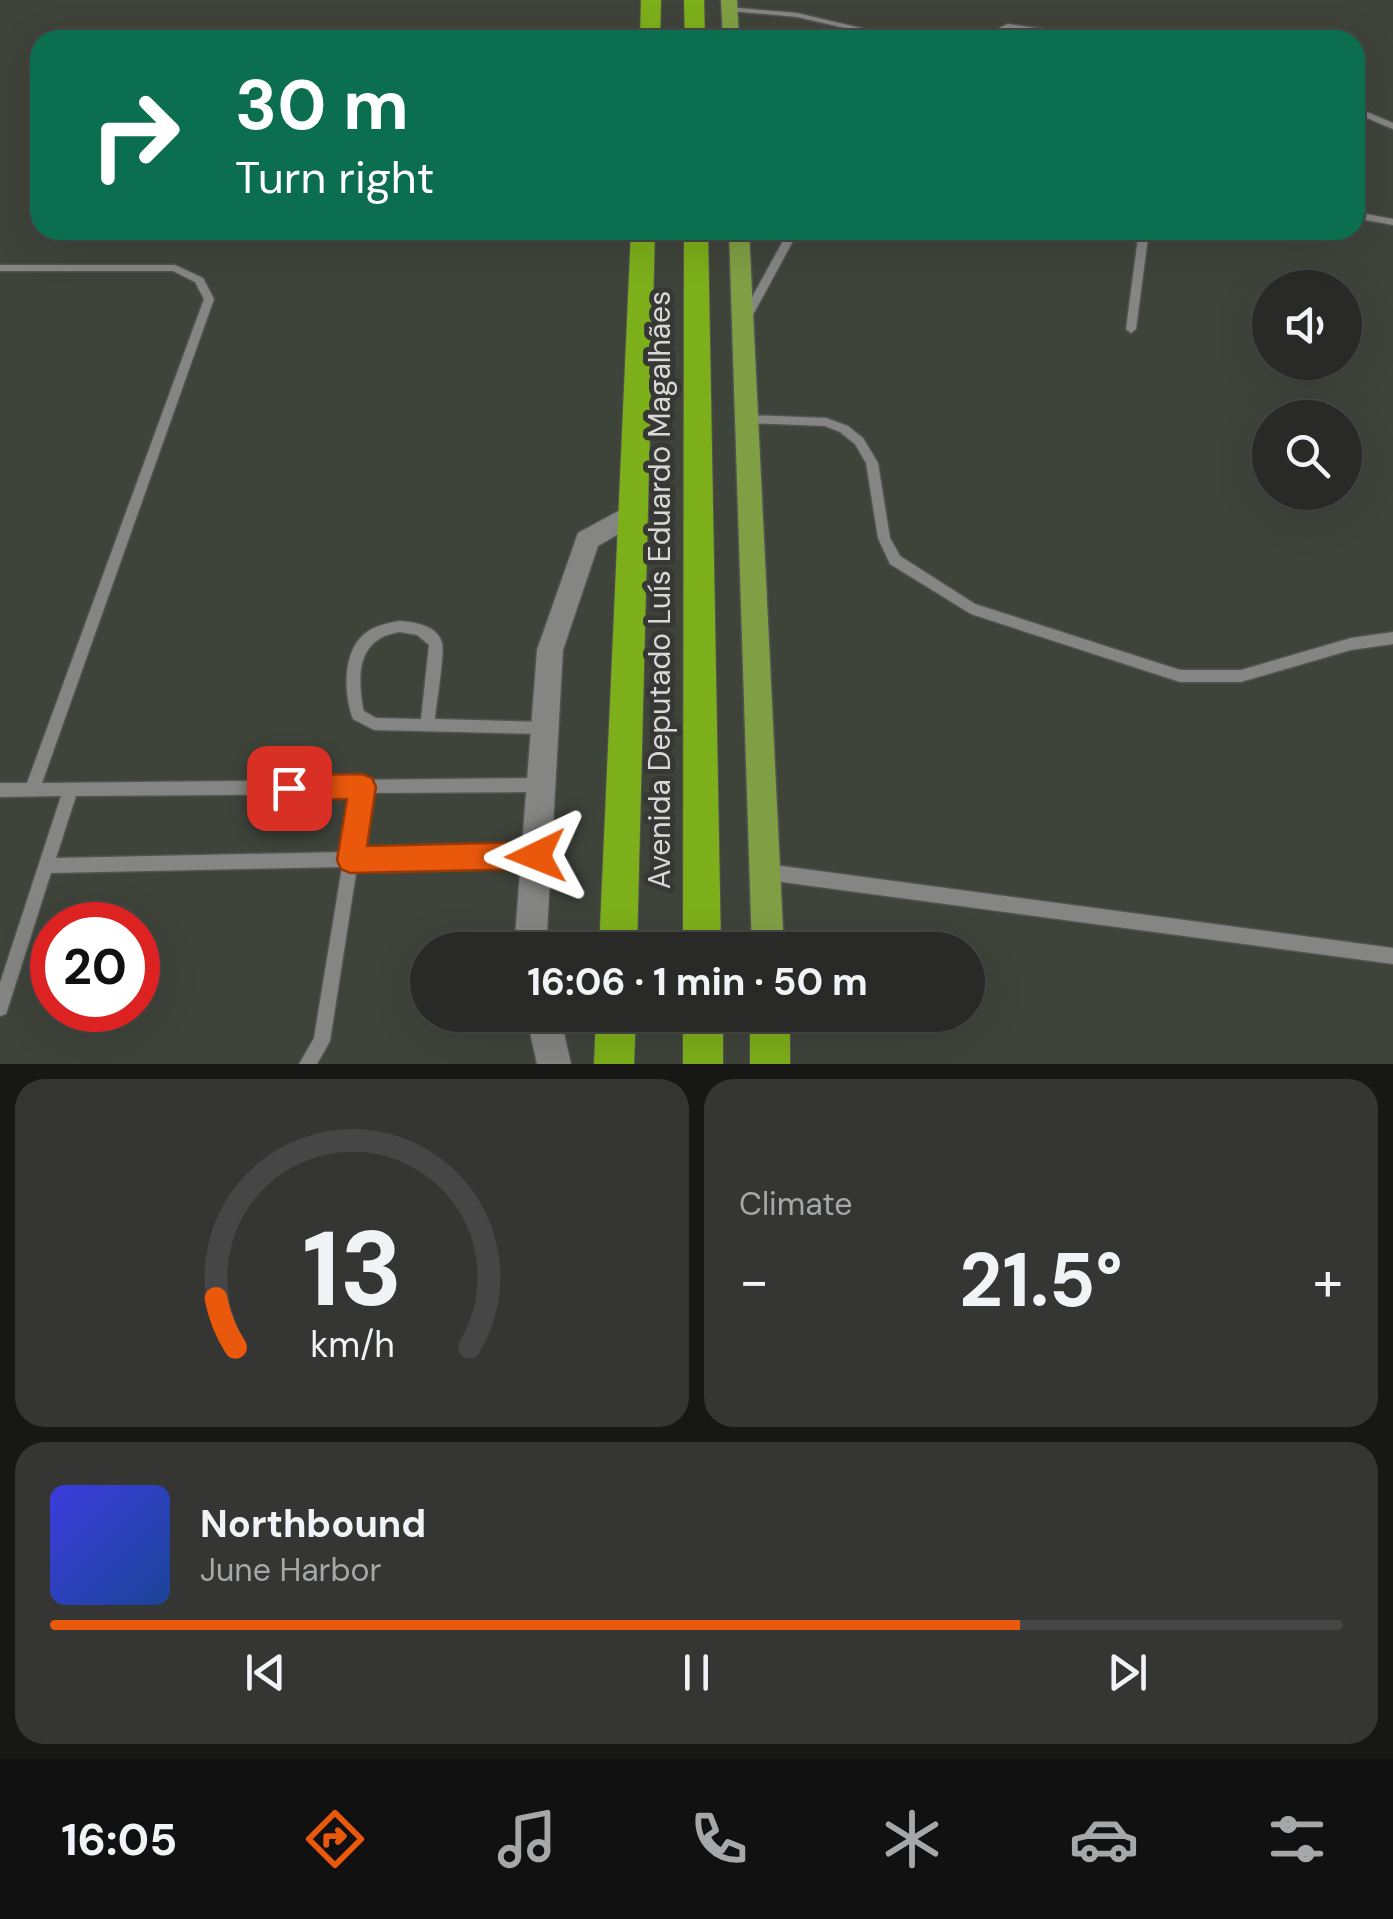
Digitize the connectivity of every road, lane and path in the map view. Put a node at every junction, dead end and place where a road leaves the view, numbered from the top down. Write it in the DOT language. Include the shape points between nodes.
graph roads {
  1 [pos="652,0"];
  2 [pos="694,0"];
  3 [pos="729,4"];
  4 [pos="650,30"];
  5 [pos="695,30"];
  6 [pos="730,30"];
  7 [pos="864,30"];
  8 [pos="999,30"];
  9 [pos="1034,30"];
  10 [pos="1365,114"];
  11 [pos="1393,126"];
  12 [pos="1365,217"];
  13 [pos="1393,222"];
  14 [pos="644,240"];
  15 [pos="696,240"];
  16 [pos="738,240"];
  17 [pos="788,240"];
  18 [pos="1143,240"];
  19 [pos="0,268"];
  20 [pos="742,323"];
  21 [pos="1130,329"];
  22 [pos="746,419"];
  23 [pos="634,513"];
  24 [pos="1393,638"];
  25 [pos="427,725"];
  26 [pos="545,728"];
  27 [pos="542,784"];
  28 [pos="362,787"];
  29 [pos="0,790"];
  30 [pos="32,790"];
  31 [pos="70,790"];
  32 [pos="536,856"];
  33 [pos="350,860"];
  34 [pos="46,866"];
  35 [pos="764,872"];
  36 [pos="531,932"];
  37 [pos="619,932"];
  38 [pos="702,932"];
  39 [pos="767,932"];
  40 [pos="1393,956"];
  41 [pos="0,1008"];
  42 [pos="547,1032"];
  43 [pos="615,1032"];
  44 [pos="703,1032"];
  45 [pos="771,1032"];
  46 [pos="306,1064"];
  47 [pos="554,1064"];
  48 [pos="614,1064"];
  49 [pos="703,1064"];
  50 [pos="772,1064"];
  1 -- 4 [label="highway"];
  2 -- 5 [label="highway"];
  3 -- 6 [label="main road"];
  3 -- 7 [label="lane"];
  8 -- 9 [label="lane"];
  10 -- 11 [label="lane"];
  12 -- 13 [label="lane"];
  14 -- 23 [label="highway, Avenida Deputado Luís Eduardo Magalhães"];
  15 -- 38 [label="highway, Avenida Deputado Luís Eduardo Magalhães"];
  16 -- 20 [label="main road"];
  17 -- 20 [label="lane"];
  18 -- 21 [label="lane"];
  19 -- 30 [label="lane" via="175,268 199,280 209,298"];
  20 -- 22 [label="main road"];
  22 -- 24 [label="lane" via="826,422 859,441 872,463 884,538 895,560 970,608 1180,676 1241,676"];
  22 -- 35 [label="main road"];
  23 -- 26 [label="street" via="587,540 550,650"];
  23 -- 37 [label="highway, Avenida Deputado Luís Eduardo Magalhães"];
  25 -- 25 [label="lane" via="436,644 430,632 419,627 373,634 360,647 352,698 358,715 374,724"];
  25 -- 26 [label="lane"];
  26 -- 27 [label="street"];
  27 -- 28 [label="lane"];
  27 -- 32 [label="street"];
  28 -- 31 [label="lane"];
  28 -- 33 [label="lane"];
  29 -- 30 [label="lane"];
  30 -- 31 [label="lane"];
  31 -- 34 [label="lane"];
  32 -- 33 [label="lane"];
  32 -- 36 [label="street"];
  33 -- 34 [label="lane"];
  33 -- 46 [label="lane" via="322,1041"];
  34 -- 41 [label="lane"];
  35 -- 39 [label="main road"];
  35 -- 40 [label="lane"];
  42 -- 47 [label="street"];
  43 -- 48 [label="highway"];
  44 -- 49 [label="highway"];
  45 -- 50 [label="highway"];
}
